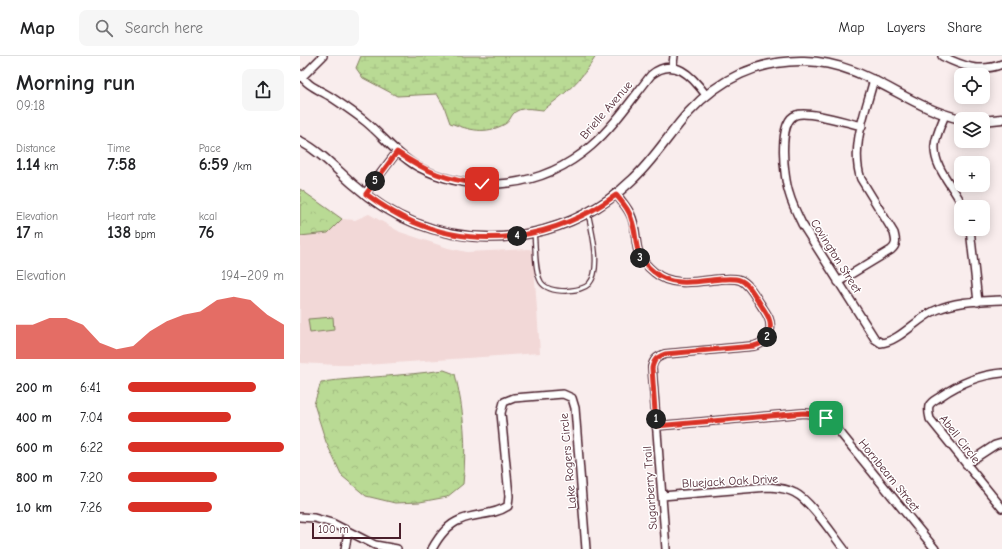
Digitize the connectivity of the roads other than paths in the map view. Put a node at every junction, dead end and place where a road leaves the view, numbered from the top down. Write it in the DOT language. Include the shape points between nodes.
graph roads {
  1 [pos="323,56"];
  2 [pos="674,56"];
  3 [pos="942,56"];
  4 [pos="787,59"];
  5 [pos="673,64"];
  6 [pos="1002,64"];
  7 [pos="301,76"];
  8 [pos="874,79"];
  9 [pos="706,95"];
  10 [pos="945,115"];
  11 [pos="954,118"];
  12 [pos="1002,119"];
  13 [pos="990,121"];
  14 [pos="862,126"];
  15 [pos="300,141"];
  16 [pos="397,152"];
  17 [pos="366,194"];
  18 [pos="616,195"];
  19 [pos="960,200"];
  20 [pos="588,213"];
  21 [pos="534,234"];
  22 [pos="971,236"];
  23 [pos="838,282"];
  24 [pos="1002,300"];
  25 [pos="978,302"];
  26 [pos="1002,373"];
  27 [pos="656,426"];
  28 [pos="1002,443"];
  29 [pos="966,464"];
  30 [pos="662,496"];
  31 [pos="1002,508"];
  32 [pos="300,517"];
  33 [pos="348,532"];
  34 [pos="345,549"];
  35 [pos="397,549"];
  36 [pos="432,549"];
  37 [pos="586,549"];
  38 [pos="666,549"];
  39 [pos="844,549"];
  40 [pos="935,549"];
  1 -- 7 [label="street"];
  2 -- 5 [label="street"];
  3 -- 6 [label="street" via="968,68 986,69"];
  4 -- 8 [label="street" via="838,65"];
  4 -- 9 [label="street" via="734,76"];
  5 -- 9 [label="street" via="689,73"];
  5 -- 16 [label="street, Brielle Avenue" via="657,68 605,133 591,146 573,160 531,179 509,184 460,181 439,176"];
  7 -- 16 [label="street, Brielle Avenue" via="311,86 366,122"];
  8 -- 10 [label="street"];
  8 -- 14 [label="street"];
  9 -- 18 [label="street" via="633,180"];
  10 -- 11 [label="street"];
  10 -- 19 [label="street" via="936,136 936,159"];
  12 -- 13 [label="street"];
  14 -- 23 [label="street" via="857,147 858,170 896,240 891,250"];
  14 -- 23 [label="street, Covington Street" via="800,113 791,117 785,132 785,177 794,209"];
  15 -- 17 [label="street" via="328,160"];
  16 -- 17 [label="street"];
  17 -- 21 [label="street" via="398,215 452,234 486,238"];
  18 -- 20 [label="street"];
  18 -- 27 [label="street, Sugarberry Trail" via="631,216 638,253 654,272 672,281 730,278 741,280 771,323 767,338 761,344 665,354 658,357 652,368"];
  20 -- 21 [label="street"];
  20 -- 21 [label="lane" via="595,270 588,285 578,290 555,291 543,284 537,270"];
  22 -- 25 [label="street"];
  23 -- 25 [label="street, Covington Street" via="875,339 881,343 892,341 922,317 934,311"];
  24 -- 25 [label="street, Covington Street"];
  26 -- 29 [label="street, Abell Circle" via="974,378 954,387 934,400 929,407 930,419"];
  27 -- 30 [label="street, Sugarberry Trail"];
  27 -- 40 [label="street, Hornbeam Street" via="804,413 826,418"];
  28 -- 29 [label="street"];
  29 -- 31 [label="street, Abell Circle"];
  30 -- 38 [label="street, Sugarberry Trail"];
  30 -- 39 [label="street, Bluejack Oak Drive" via="783,488 796,493 806,501"];
  32 -- 33 [label="street" via="332,523"];
  33 -- 34 [label="street"];
  33 -- 35 [label="street" via="374,545"];
  36 -- 37 [label="street, Lake Rogers Circle" via="448,528 459,520 500,511 508,506 501,413 504,402 514,398 563,394 572,398 575,408"];
}
